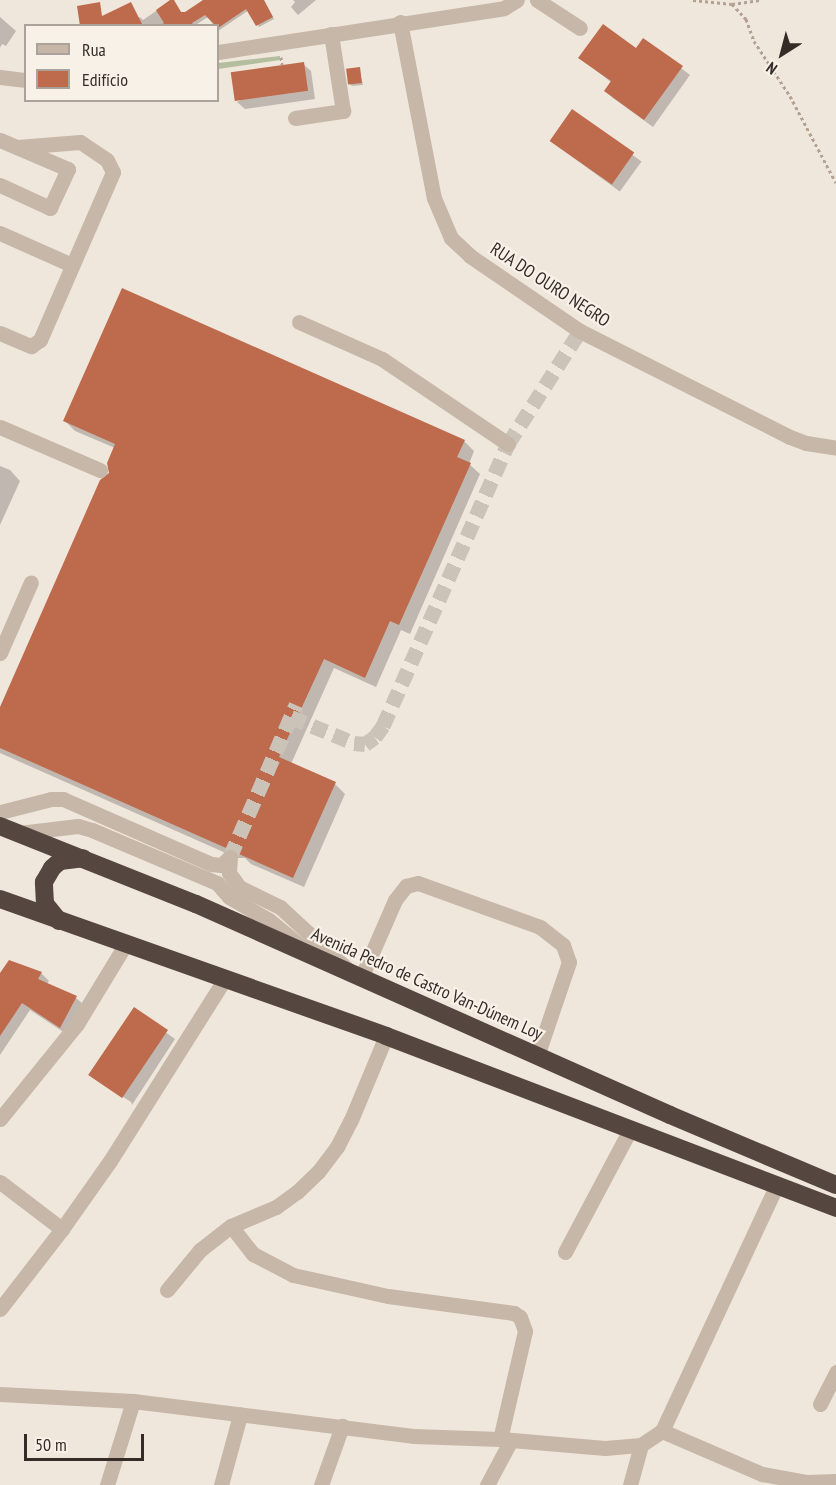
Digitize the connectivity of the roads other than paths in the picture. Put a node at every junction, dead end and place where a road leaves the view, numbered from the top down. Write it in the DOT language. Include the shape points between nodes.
graph roads {
  1 [pos="517,0"];
  2 [pos="537,0"];
  3 [pos="400,22"];
  4 [pos="580,28"];
  5 [pos="331,34"];
  6 [pos="219,52"];
  7 [pos="0,77"];
  8 [pos="24,80"];
  9 [pos="296,118"];
  10 [pos="0,140"];
  11 [pos="80,142"];
  12 [pos="17,147"];
  13 [pos="68,169"];
  14 [pos="0,185"];
  15 [pos="0,233"];
  16 [pos="72,265"];
  17 [pos="299,322"];
  18 [pos="0,333"];
  19 [pos="0,427"];
  20 [pos="508,444"];
  21 [pos="836,448"];
  22 [pos="100,470"];
  23 [pos="31,582"];
  24 [pos="7,619"];
  25 [pos="0,654"];
  26 [pos="0,812"];
  27 [pos="0,826"];
  28 [pos="19,833"];
  29 [pos="87,859"];
  30 [pos="0,898"];
  31 [pos="65,923"];
  32 [pos="125,945"];
  33 [pos="314,958"];
  34 [pos="358,977"];
  35 [pos="224,980"];
  36 [pos="386,1036"];
  37 [pos="537,1056"];
  38 [pos="0,1119"];
  39 [pos="631,1128"];
  40 [pos="0,1182"];
  41 [pos="836,1185"];
  42 [pos="776,1186"];
  43 [pos="836,1208"];
  44 [pos="231,1226"];
  45 [pos="62,1229"];
  46 [pos="565,1252"];
  47 [pos="167,1290"];
  48 [pos="0,1309"];
  49 [pos="836,1372"];
  50 [pos="0,1394"];
  51 [pos="133,1401"];
  52 [pos="820,1404"];
  53 [pos="240,1415"];
  54 [pos="342,1426"];
  55 [pos="662,1431"];
  56 [pos="505,1439"];
  57 [pos="641,1445"];
  58 [pos="836,1481"];
  59 [pos="107,1485"];
  60 [pos="221,1485"];
  61 [pos="321,1485"];
  62 [pos="487,1485"];
  63 [pos="630,1485"];
  1 -- 3 [label="street" via="504,8"];
  2 -- 4 [label="street"];
  3 -- 5 [label="street"];
  3 -- 21 [label="street, RUA DO OURO NEGRO" via="434,198 451,237 470,256 580,331 790,437"];
  5 -- 6 [label="street"];
  5 -- 9 [label="street" via="343,111"];
  7 -- 8 [label="street"];
  10 -- 12 [label="street"];
  11 -- 12 [label="street"];
  11 -- 13 [label="street"];
  11 -- 16 [label="street" via="107,160 113,172"];
  12 -- 13 [label="street"];
  13 -- 14 [label="street" via="50,208"];
  15 -- 16 [label="street"];
  16 -- 18 [label="street" via="36,345"];
  17 -- 20 [label="street" via="382,359"];
  19 -- 22 [label="street"];
  23 -- 24 [label="street"];
  24 -- 25 [label="street"];
  26 -- 34 [label="street" via="63,799 211,864 221,865 230,856 229,873 239,887 280,907"];
  27 -- 28 [label="highway, Avenida Pedro de Castro Van-Dúnem Loy"];
  28 -- 29 [label="highway, Avenida Pedro de Castro Van-Dúnem Loy"];
  28 -- 33 [label="street" via="78,826 217,883 230,897 269,920"];
  29 -- 31 [label="highway" via="60,861 44,882 47,909"];
  29 -- 33 [label="highway, Avenida Pedro de Castro Van-Dúnem Loy"];
  30 -- 31 [label="highway"];
  31 -- 32 [label="highway"];
  32 -- 35 [label="highway"];
  32 -- 38 [label="street" via="77,1024"];
  33 -- 34 [label="highway, Avenida Pedro de Castro Van-Dúnem Loy"];
  34 -- 37 [label="highway, Avenida Pedro de Castro Van-Dúnem Loy"];
  34 -- 37 [label="street" via="395,900 406,886 418,883 540,927 563,945 569,962"];
  35 -- 36 [label="highway"];
  35 -- 45 [label="street" via="110,1161"];
  36 -- 39 [label="highway"];
  36 -- 44 [label="street" via="351,1120 318,1172 276,1207"];
  37 -- 41 [label="highway, Avenida Pedro de Castro Van-Dúnem Loy"];
  39 -- 42 [label="highway"];
  39 -- 46 [label="street"];
  40 -- 45 [label="street"];
  42 -- 43 [label="highway"];
  42 -- 55 [label="street"];
  44 -- 47 [label="street" via="200,1250"];
  44 -- 56 [label="street" via="253,1254 293,1275 388,1296 514,1313 520,1317 525,1331"];
  45 -- 48 [label="street"];
  49 -- 52 [label="street"];
  50 -- 51 [label="street"];
  51 -- 53 [label="street"];
  51 -- 59 [label="street"];
  53 -- 54 [label="street"];
  53 -- 60 [label="street"];
  54 -- 56 [label="street" via="413,1436"];
  54 -- 61 [label="street"];
  55 -- 57 [label="street"];
  55 -- 58 [label="street" via="762,1474 807,1482"];
  56 -- 57 [label="street" via="605,1448"];
  56 -- 62 [label="street"];
  57 -- 63 [label="street"];
}
